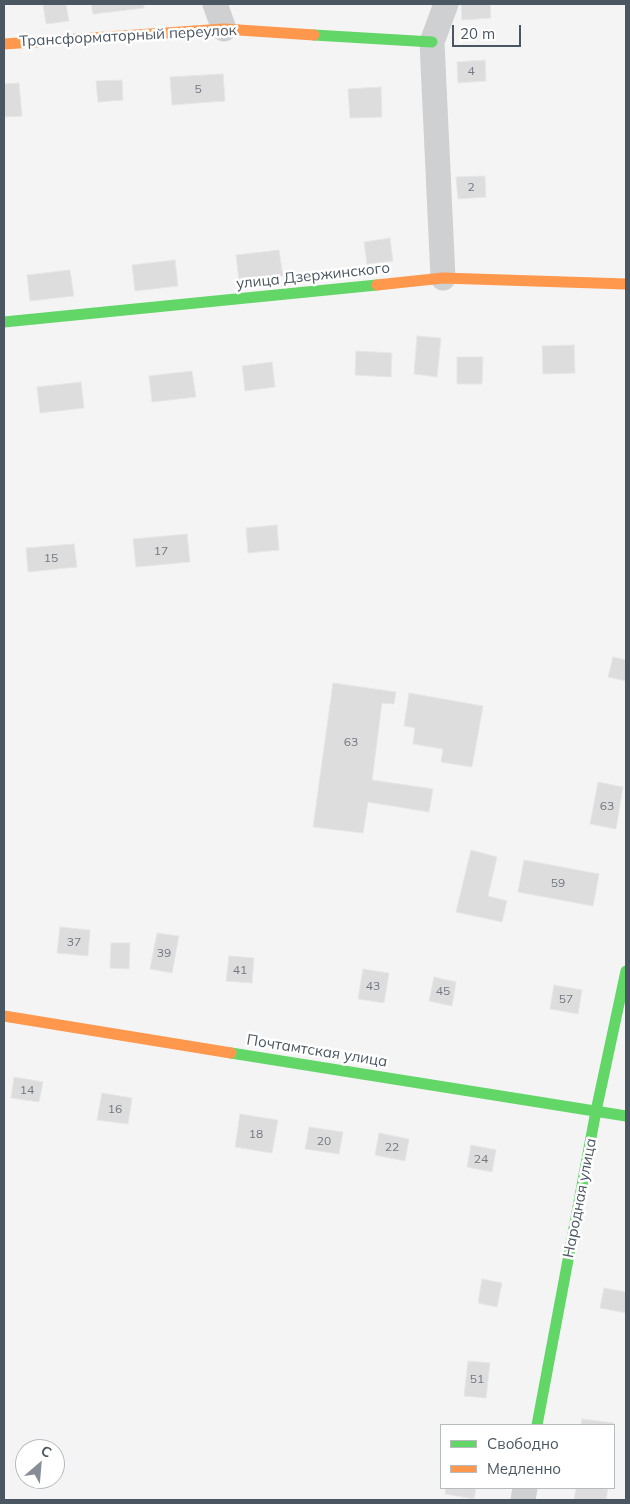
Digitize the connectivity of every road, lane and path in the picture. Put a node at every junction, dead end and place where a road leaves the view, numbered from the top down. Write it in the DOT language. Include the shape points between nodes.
graph roads {
  1 [pos="215,4"];
  2 [pos="446,4"];
  3 [pos="224,29"];
  4 [pos="432,42"];
  5 [pos="4,44"];
  6 [pos="443,278"];
  7 [pos="626,284"];
  8 [pos="4,322"];
  9 [pos="626,971"];
  10 [pos="4,1016"];
  11 [pos="596,1111"];
  12 [pos="626,1116"];
  13 [pos="537,1424"];
  1 -- 3 [label="street"];
  2 -- 4 [label="street"];
  3 -- 4 [label="street, Трансформаторный переулок"];
  3 -- 5 [label="street, Трансформаторный переулок"];
  4 -- 6 [label="street"];
  6 -- 7 [label="street, улица Дзержинского"];
  6 -- 8 [label="street, улица Дзержинского"];
  9 -- 11 [label="street, Народная улица"];
  10 -- 11 [label="street, Почтамтская улица"];
  11 -- 12 [label="street, Почтамтская улица"];
  11 -- 13 [label="street, Народная улица"];
}
